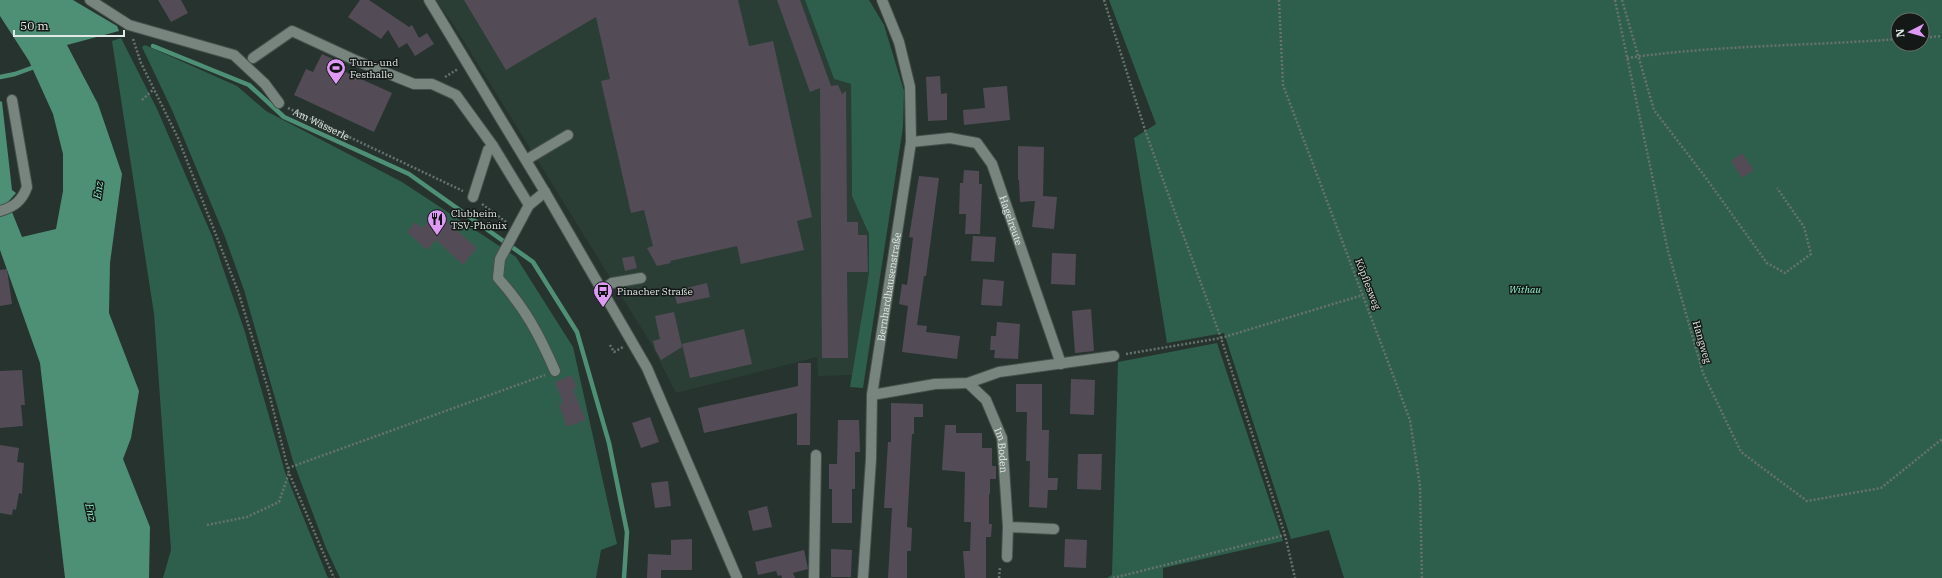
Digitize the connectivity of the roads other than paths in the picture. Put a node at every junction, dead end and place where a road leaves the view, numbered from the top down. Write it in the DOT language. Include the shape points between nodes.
graph roads {
  1 [pos="90,0"];
  2 [pos="429,0"];
  3 [pos="882,0"];
  4 [pos="253,58"];
  5 [pos="12,100"];
  6 [pos="279,104"];
  7 [pos="568,135"];
  8 [pos="911,142"];
  9 [pos="493,146"];
  10 [pos="526,160"];
  11 [pos="545,192"];
  12 [pos="473,197"];
  13 [pos="529,205"];
  14 [pos="0,210"];
  15 [pos="641,278"];
  16 [pos="602,290"];
  17 [pos="1114,356"];
  18 [pos="1061,364"];
  19 [pos="555,371"];
  20 [pos="968,383"];
  21 [pos="872,395"];
  22 [pos="816,455"];
  23 [pos="1008,527"];
  24 [pos="1054,529"];
  25 [pos="1007,557"];
  26 [pos="737,578"];
  27 [pos="814,578"];
  28 [pos="863,578"];
  1 -- 6 [label="street" via="129,25 234,55 265,84"];
  2 -- 10 [label="street"];
  3 -- 8 [label="street, Bernhardhausenstraße" via="899,42 910,87"];
  4 -- 9 [label="street" via="292,31 414,84 432,84 456,95"];
  5 -- 14 [label="street" via="27,188 23,198 12,207"];
  7 -- 10 [label="street"];
  8 -- 18 [label="street, Hagelreute" via="950,138 977,143 992,164"];
  8 -- 21 [label="street, Bernhardhausenstraße"];
  9 -- 12 [label="street" via="488,150"];
  9 -- 13 [label="street"];
  10 -- 11 [label="street"];
  11 -- 13 [label="street"];
  11 -- 16 [label="street" via="570,242"];
  13 -- 19 [label="street" via="500,259 498,278 532,314"];
  15 -- 16 [label="street" via="612,283"];
  16 -- 26 [label="street" via="647,368"];
  17 -- 18 [label="street"];
  18 -- 20 [label="street" via="999,372"];
  20 -- 21 [label="street" via="935,384"];
  20 -- 23 [label="street, Im Boden" via="986,400 1002,438"];
  21 -- 28 [label="street, Bernhardhausenstraße" via="871,459"];
  22 -- 27 [label="street"];
  23 -- 24 [label="street"];
  23 -- 25 [label="street, Im Boden"];
}
